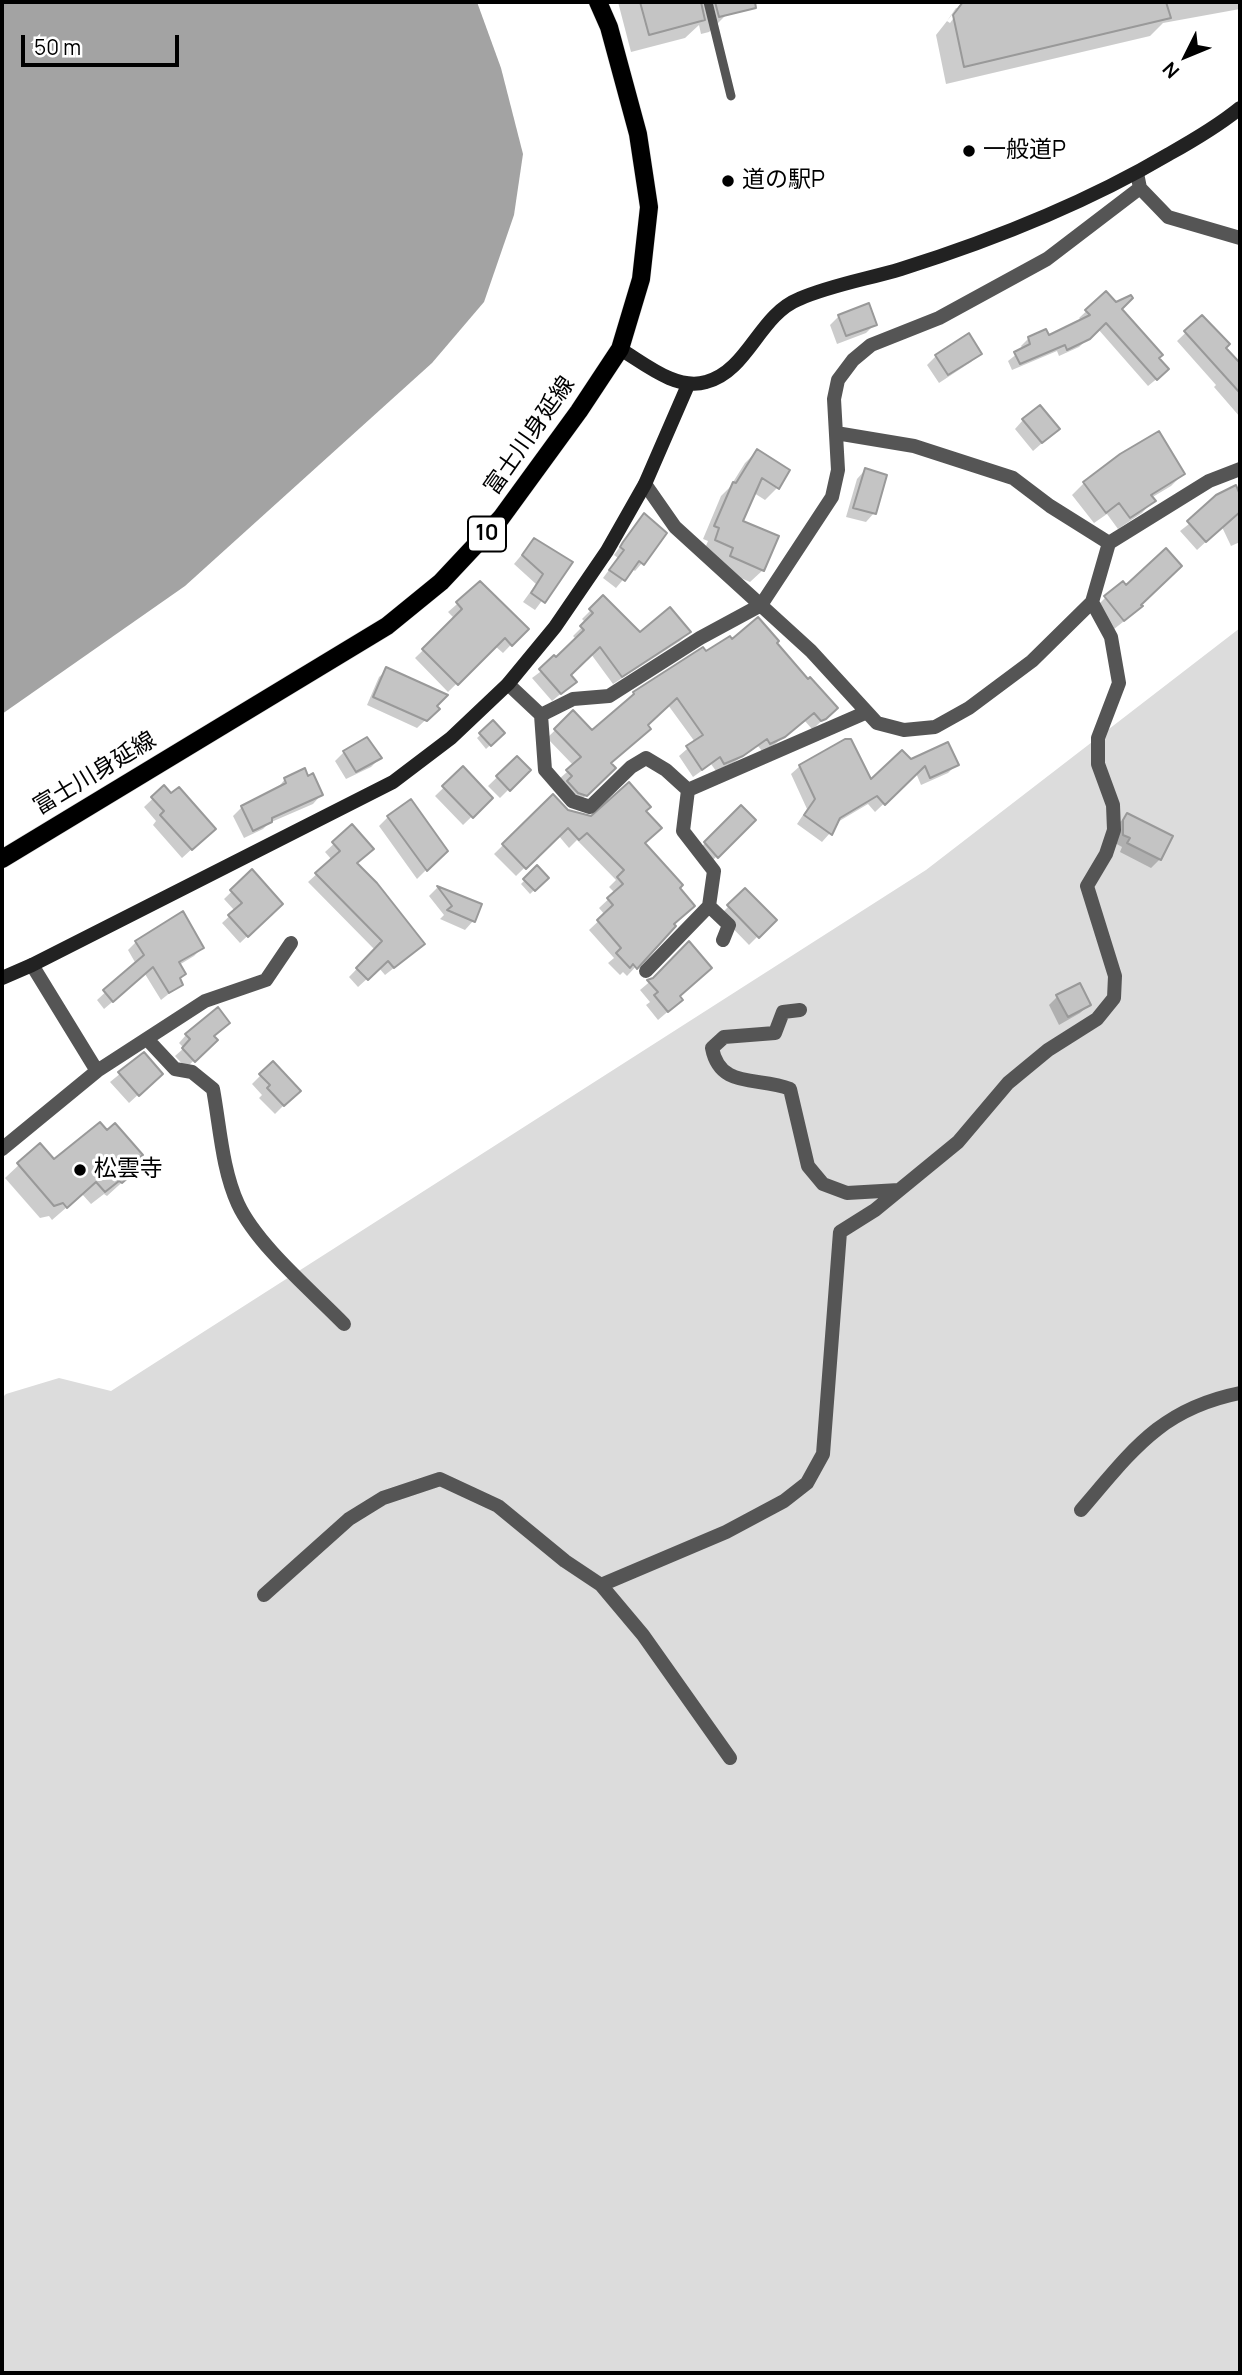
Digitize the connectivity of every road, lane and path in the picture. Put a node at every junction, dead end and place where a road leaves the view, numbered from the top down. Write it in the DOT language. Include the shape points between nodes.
graph roads {
  1 [pos="598,2"];
  2 [pos="708,2"];
  3 [pos="731,96"];
  4 [pos="1240,108"];
  5 [pos="1138,181"];
  6 [pos="1240,238"];
  7 [pos="620,349"];
  8 [pos="688,385"];
  9 [pos="836,433"];
  10 [pos="1240,469"];
  11 [pos="645,484"];
  12 [pos="1109,543"];
  13 [pos="1092,602"];
  14 [pos="761,605"];
  15 [pos="508,684"];
  16 [pos="867,712"];
  17 [pos="541,715"];
  18 [pos="688,790"];
  19 [pos="2,859"];
  20 [pos="709,906"];
  21 [pos="723,940"];
  22 [pos="291,943"];
  23 [pos="33,965"];
  24 [pos="646,971"];
  25 [pos="2,978"];
  26 [pos="800,1010"];
  27 [pos="147,1039"];
  28 [pos="97,1071"];
  29 [pos="2,1149"];
  30 [pos="899,1190"];
  31 [pos="344,1324"];
  32 [pos="1240,1393"];
  33 [pos="1082,1510"];
  34 [pos="601,1585"];
  35 [pos="264,1595"];
  36 [pos="730,1758"];
  1 -- 7 [label="main road, 富士川身延線 / 10" via="638,134 649,208 641,279"];
  2 -- 3 [label="lane"];
  4 -- 5 [label="street"];
  5 -- 6 [label="street" via="1168,217"];
  5 -- 8 [label="street" via="981,242 799,299 768,321 724,374"];
  5 -- 9 [label="street" via="1047,259 939,318 871,345 853,360 838,380"];
  7 -- 8 [label="street"];
  7 -- 19 [label="main road, 富士川身延線 / 10" via="501,518 441,582 387,626"];
  8 -- 11 [label="street"];
  9 -- 12 [label="street" via="914,446 1013,478"];
  9 -- 14 [label="street" via="838,470 832,497"];
  10 -- 12 [label="street" via="1209,481"];
  11 -- 14 [label="street" via="676,527"];
  11 -- 15 [label="street" via="570,606"];
  12 -- 13 [label="street"];
  13 -- 16 [label="street" via="1032,661 935,727 904,730 877,723"];
  13 -- 30 [label="street" via="1111,637 1119,684 1098,738 1098,764 1113,805 1114,830 1087,886 1115,976 1114,998 1097,1019 1008,1083 958,1142"];
  14 -- 16 [label="street"];
  14 -- 17 [label="street" via="609,696 573,699"];
  15 -- 17 [label="street"];
  15 -- 23 [label="street" via="451,738 393,782"];
  16 -- 18 [label="street"];
  17 -- 18 [label="street" via="545,770 572,801 590,807 646,758"];
  18 -- 20 [label="street" via="683,831 714,871"];
  20 -- 21 [label="street" via="729,925"];
  20 -- 24 [label="street"];
  22 -- 27 [label="street" via="266,980 205,1001"];
  23 -- 25 [label="street"];
  23 -- 28 [label="street"];
  26 -- 30 [label="street" via="783,1012 775,1033 724,1037 712,1048 714,1059 735,1079 790,1089 808,1166 824,1184 847,1193"];
  27 -- 28 [label="street"];
  27 -- 31 [label="street" via="176,1069 192,1072 213,1089 229,1178 239,1206 264,1242"];
  28 -- 29 [label="street"];
  30 -- 34 [label="street" via="840,1232 823,1454 807,1483 726,1532"];
  32 -- 33 [label="street" via="1213,1398 1176,1414 1141,1440"];
  34 -- 35 [label="street" via="498,1506 440,1479 383,1498 349,1519"];
  34 -- 36 [label="street" via="643,1635"];
}
